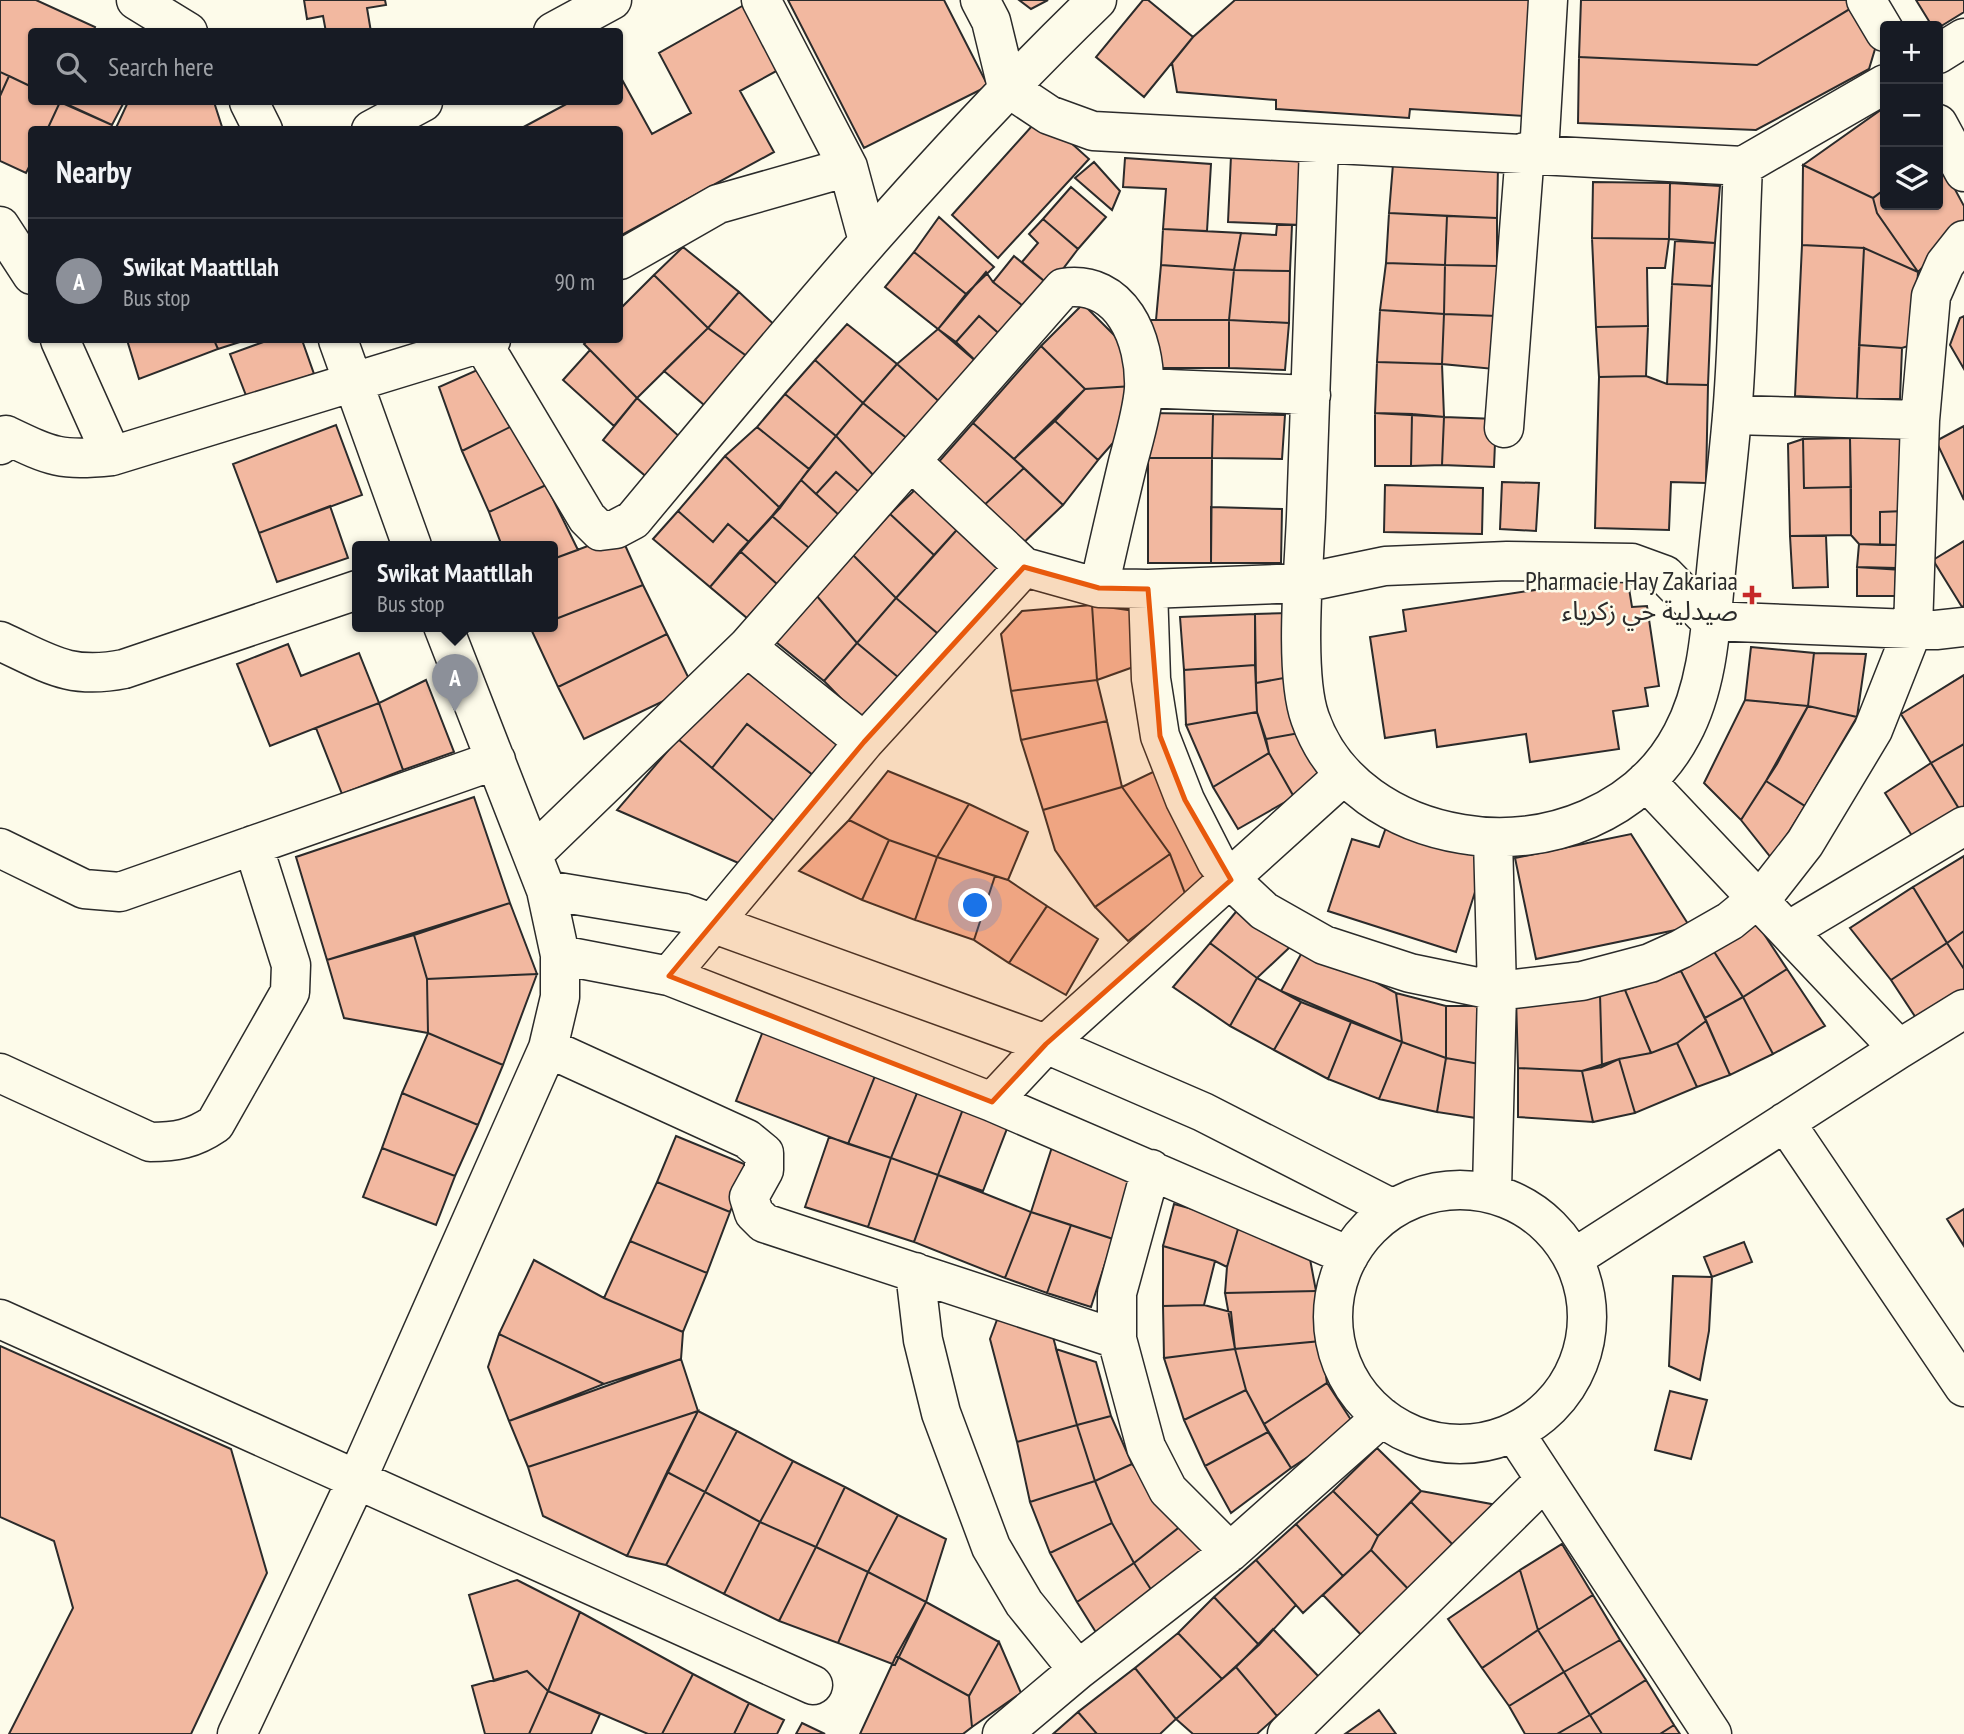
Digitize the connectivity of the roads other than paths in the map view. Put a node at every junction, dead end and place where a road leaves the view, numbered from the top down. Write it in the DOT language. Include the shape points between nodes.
graph roads {
  1 [pos="136,0"];
  2 [pos="612,0"];
  3 [pos="761,0"];
  4 [pos="980,0"];
  5 [pos="1097,0"];
  6 [pos="1548,0"];
  7 [pos="1866,0"];
  8 [pos="1880,24"];
  9 [pos="182,28"];
  10 [pos="560,28"];
  11 [pos="1964,38"];
  12 [pos="1943,51"];
  13 [pos="1007,87"];
  14 [pos="1880,87"];
  15 [pos="250,105"];
  16 [pos="417,105"];
  17 [pos="260,126"];
  18 [pos="378,126"];
  19 [pos="1943,133"];
  20 [pos="1319,145"];
  21 [pos="1532,153"];
  22 [pos="1743,166"];
  23 [pos="848,167"];
  24 [pos="1964,172"];
  25 [pos="0,226"];
  26 [pos="1964,240"];
  27 [pos="868,242"];
  28 [pos="623,258"];
  29 [pos="28,269"];
  30 [pos="61,343"];
  31 [pos="339,343"];
  32 [pos="484,343"];
  33 [pos="488,343"];
  34 [pos="352,381"];
  35 [pos="1144,388"];
  36 [pos="1311,395"];
  37 [pos="1732,415"];
  38 [pos="1920,420"];
  39 [pos="1504,428"];
  40 [pos="2,437"];
  41 [pos="112,456"];
  42 [pos="911,461"];
  43 [pos="410,541"];
  44 [pos="1024,567"];
  45 [pos="1303,583"];
  46 [pos="1099,588"];
  47 [pos="1148,589"];
  48 [pos="352,592"];
  49 [pos="1710,621"];
  50 [pos="1964,627"];
  51 [pos="1913,629"];
  52 [pos="445,632"];
  53 [pos="0,641"];
  54 [pos="747,647"];
  55 [pos="864,742"];
  56 [pos="496,760"];
  57 [pos="1343,776"];
  58 [pos="1646,781"];
  59 [pos="1964,826"];
  60 [pos="1493,839"];
  61 [pos="253,845"];
  62 [pos="0,848"];
  63 [pos="534,853"];
  64 [pos="1231,880"];
  65 [pos="546,890"];
  66 [pos="1758,900"];
  67 [pos="712,922"];
  68 [pos="1788,931"];
  69 [pos="560,955"];
  70 [pos="669,976"];
  71 [pos="1497,990"];
  72 [pos="1964,1009"];
  73 [pos="1046,1044"];
  74 [pos="548,1048"];
  75 [pos="1899,1049"];
  76 [pos="0,1073"];
  77 [pos="992,1102"];
  78 [pos="1785,1122"];
  79 [pos="1151,1169"];
  80 [pos="1492,1190"];
  81 [pos="1393,1209"];
  82 [pos="1349,1256"];
  83 [pos="1574,1258"];
  84 [pos="915,1272"];
  85 [pos="0,1319"];
  86 [pos="1117,1339"];
  87 [pos="1964,1387"];
  88 [pos="1382,1417"];
  89 [pos="1514,1433"];
  90 [pos="356,1479"];
  91 [pos="1544,1481"];
  92 [pos="1230,1552"];
  93 [pos="1078,1670"];
  94 [pos="813,1685"];
  95 [pos="243,1732"];
  96 [pos="1002,1734"];
  97 [pos="1287,1734"];
  98 [pos="1712,1734"];
  1 -- 9 [label="street"];
  2 -- 10 [label="street"];
  3 -- 23 [label="street"];
  4 -- 13 [label="street" via="991,20"];
  5 -- 13 [label="street"];
  6 -- 21 [label="street"];
  7 -- 8 [label="street"];
  11 -- 12 [label="street"];
  13 -- 20 [label="street" via="1049,115 1093,131"];
  13 -- 27 [label="street"];
  14 -- 22 [label="street"];
  15 -- 17 [label="street"];
  16 -- 18 [label="street"];
  19 -- 24 [label="street"];
  20 -- 21 [label="street"];
  20 -- 36 [label="street"];
  21 -- 22 [label="street"];
  21 -- 39 [label="street"];
  22 -- 37 [label="street"];
  23 -- 27 [label="street"];
  23 -- 28 [label="street" via="718,204"];
  25 -- 29 [label="street"];
  26 -- 38 [label="street" via="1945,264 1931,296"];
  27 -- 33 [label="street" via="633,520 616,529 600,531 587,518"];
  30 -- 41 [label="street"];
  31 -- 34 [label="street"];
  32 -- 34 [label="street"];
  34 -- 41 [label="street"];
  34 -- 43 [label="street"];
  35 -- 36 [label="street"];
  35 -- 42 [label="street" via="1138,346 1116,300 1080,286 1063,288"];
  35 -- 46 [label="street"];
  36 -- 45 [label="street"];
  37 -- 38 [label="street"];
  37 -- 49 [label="street"];
  38 -- 51 [label="street"];
  40 -- 41 [label="street" via="69,460"];
  42 -- 44 [label="street"];
  42 -- 54 [label="street"];
  44 -- 46 [label="street"];
  44 -- 55 [label="street"];
  45 -- 47 [label="street"];
  45 -- 49 [label="street" via="1385,566 1507,561 1632,563 1665,575"];
  45 -- 57 [label="street" via="1303,676 1309,716"];
  46 -- 47 [label="street"];
  47 -- 64 [label="street" via="1151,679 1160,736 1185,800"];
  48 -- 53 [label="street" via="124,669 94,675 67,672"];
  49 -- 51 [label="street"];
  49 -- 58 [label="street" via="1695,706 1682,736"];
  50 -- 51 [label="street"];
  51 -- 66 [label="street" via="1855,764 1805,843"];
  52 -- 56 [label="street"];
  54 -- 55 [label="street"];
  54 -- 63 [label="street"];
  55 -- 67 [label="street"];
  56 -- 61 [label="street"];
  56 -- 63 [label="street"];
  57 -- 60 [label="street" via="1384,808 1407,818 1453,833"];
  57 -- 64 [label="street"];
  58 -- 60 [label="street" via="1616,805 1573,826"];
  58 -- 66 [label="street"];
  59 -- 68 [label="street"];
  60 -- 71 [label="street"];
  61 -- 62 [label="street" via="106,893 84,889"];
  61 -- 76 [label="street" via="289,954 290,992 215,1124 176,1142 149,1142"];
  63 -- 65 [label="street"];
  64 -- 71 [label="street" via="1264,911 1324,944 1410,972"];
  64 -- 73 [label="street"];
  65 -- 67 [label="street" via="684,913"];
  65 -- 69 [label="street"];
  66 -- 68 [label="street"];
  66 -- 71 [label="street" via="1706,936 1650,963 1571,983"];
  67 -- 70 [label="street"];
  67 -- 73 [label="street"];
  68 -- 75 [label="street"];
  69 -- 70 [label="street"];
  69 -- 74 [label="street" via="560,997"];
  70 -- 77 [label="street"];
  71 -- 80 [label="street"];
  72 -- 75 [label="street"];
  73 -- 77 [label="street"];
  73 -- 81 [label="street" via="1203,1112"];
  74 -- 84 [label="street" via="747,1139 764,1153 764,1170 749,1198 764,1223"];
  74 -- 90 [label="street"];
  75 -- 78 [label="street"];
  77 -- 79 [label="street"];
  78 -- 83 [label="street"];
  78 -- 87 [label="street"];
  79 -- 82 [label="street"];
  79 -- 86 [label="street" via="1116,1293"];
  80 -- 81 [label="street" via="1429,1194"];
  80 -- 83 [label="street" via="1546,1224"];
  81 -- 82 [label="street" via="1368,1229"];
  82 -- 88 [label="street" via="1336,1289 1333,1325 1340,1360 1356,1392"];
  83 -- 89 [label="street" via="1587,1311 1586,1338 1573,1377 1548,1409"];
  84 -- 86 [label="street"];
  84 -- 93 [label="street" via="923,1340 941,1413 991,1547 1024,1603"];
  85 -- 90 [label="street"];
  86 -- 92 [label="street" via="1146,1447 1168,1490"];
  88 -- 89 [label="street" via="1412,1435 1446,1443 1481,1443"];
  88 -- 92 [label="street"];
  89 -- 91 [label="street"];
  90 -- 94 [label="street"];
  90 -- 95 [label="street"];
  91 -- 97 [label="street"];
  91 -- 98 [label="street"];
  92 -- 93 [label="street"];
  93 -- 96 [label="street"];
}
